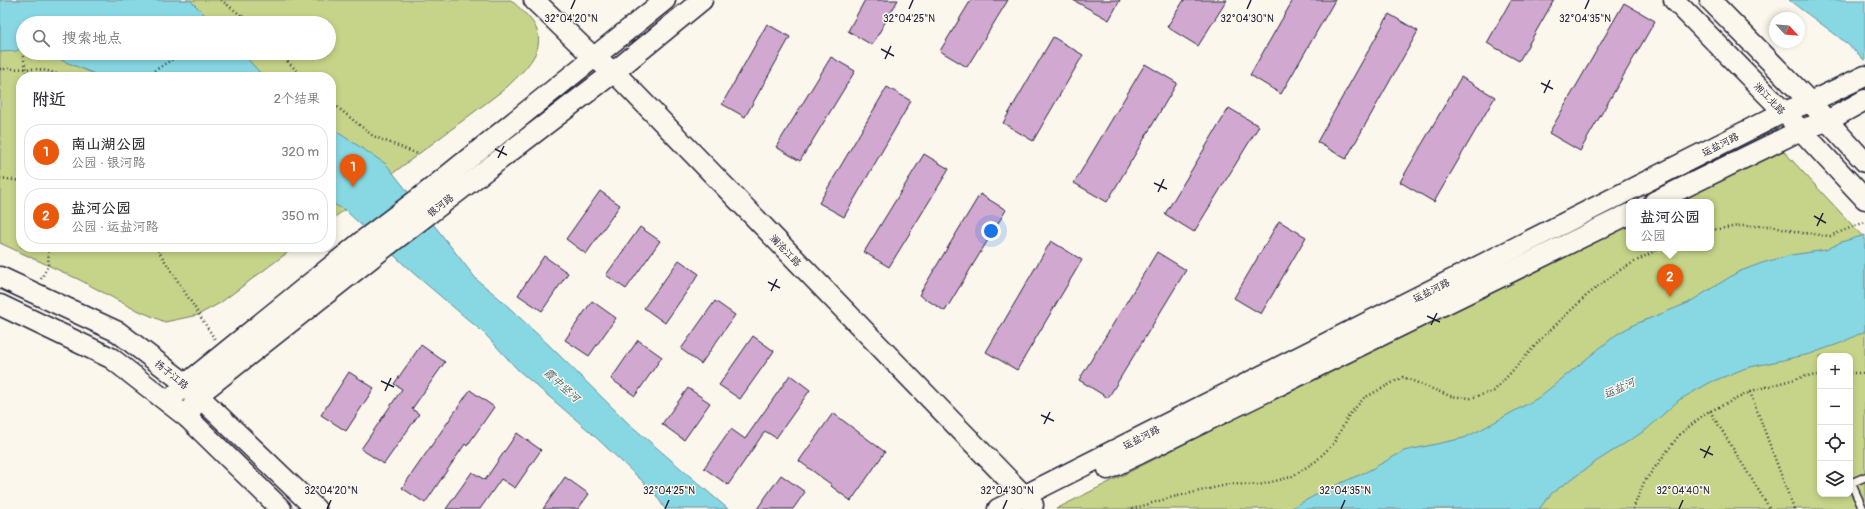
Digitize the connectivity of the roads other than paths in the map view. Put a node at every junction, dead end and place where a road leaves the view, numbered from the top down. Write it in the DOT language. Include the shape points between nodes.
graph roads {
  1 [pos="534,0"];
  2 [pos="664,0"];
  3 [pos="702,0"];
  4 [pos="1674,0"];
  5 [pos="1710,0"];
  6 [pos="593,57"];
  7 [pos="614,72"];
  8 [pos="1865,76"];
  9 [pos="1865,100"];
  10 [pos="1810,102"];
  11 [pos="1784,112"];
  12 [pos="1827,121"];
  13 [pos="1801,130"];
  14 [pos="1865,162"];
  15 [pos="1660,199"];
  16 [pos="1865,199"];
  17 [pos="427,204"];
  18 [pos="1626,215"];
  19 [pos="0,277"];
  20 [pos="0,305"];
  21 [pos="192,390"];
  22 [pos="168,402"];
  23 [pos="188,418"];
  24 [pos="1865,477"];
  25 [pos="1028,503"];
  26 [pos="281,509"];
  27 [pos="316,509"];
  28 [pos="998,509"];
  29 [pos="1863,509"];
  1 -- 6 [label="main road, 澜沧江路"];
  2 -- 6 [label="main road, 银河路"];
  3 -- 7 [label="main road, 银河路"];
  4 -- 11 [label="main road, 湘江北路"];
  5 -- 10 [label="main road"];
  6 -- 7 [label="main road, 澜沧江路"];
  6 -- 17 [label="main road, 银河路"];
  7 -- 17 [label="main road, 银河路"];
  7 -- 25 [label="main road, 澜沧江路"];
  8 -- 10 [label="main road, 运盐河路"];
  9 -- 12 [label="main road"];
  10 -- 11 [label="main road, 运盐河路"];
  10 -- 12 [label="main road"];
  11 -- 13 [label="main road, 湘江北路"];
  11 -- 25 [label="main road, 运盐河路"];
  12 -- 13 [label="main road"];
  12 -- 14 [label="main road"];
  13 -- 15 [label="main road"];
  13 -- 16 [label="main road, 湘江北路"];
  17 -- 21 [label="main road, 银河路" via="380,252"];
  17 -- 21 [label="main road, 银河路" via="365,239 224,353"];
  18 -- 25 [label="main road, 运盐河路"];
  19 -- 21 [label="main road, 扬子江路" via="118,332"];
  20 -- 22 [label="main road" via="111,358"];
  21 -- 22 [label="main road, 银河路"];
  21 -- 23 [label="main road, 银河路"];
  21 -- 27 [label="main road, 扬子江路"];
  22 -- 23 [label="main road"];
  23 -- 26 [label="main road"];
  24 -- 29 [label="lane" via="1851,483"];
  25 -- 28 [label="main road, 运盐河路"];
}
